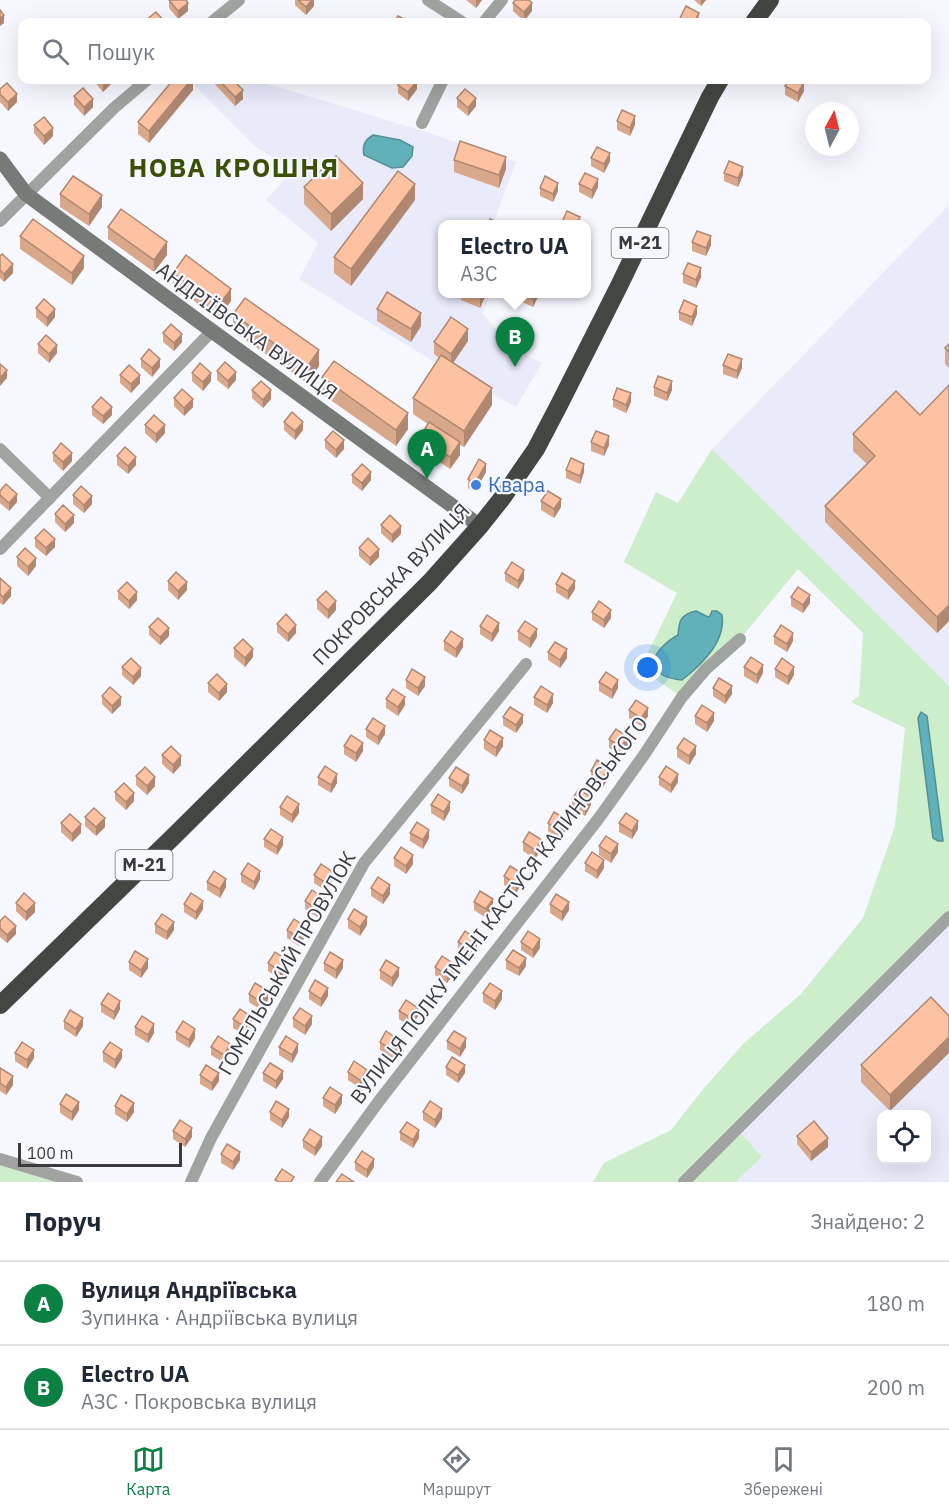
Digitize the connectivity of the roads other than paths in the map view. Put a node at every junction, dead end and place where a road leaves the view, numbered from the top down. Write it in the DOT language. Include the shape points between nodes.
graph roads {
  1 [pos="239,0"];
  2 [pos="428,0"];
  3 [pos="502,0"];
  4 [pos="770,0"];
  5 [pos="217,18"];
  6 [pos="456,18"];
  7 [pos="487,18"];
  8 [pos="757,18"];
  9 [pos="142,84"];
  10 [pos="441,84"];
  11 [pos="718,84"];
  12 [pos="422,123"];
  13 [pos="0,159"];
  14 [pos="27,194"];
  15 [pos="0,221"];
  16 [pos="212,331"];
  17 [pos="0,449"];
  18 [pos="50,498"];
  19 [pos="480,525"];
  20 [pos="0,549"];
  21 [pos="740,639"];
  22 [pos="526,664"];
  23 [pos="949,917"];
  24 [pos="0,1005"];
  25 [pos="0,1159"];
  26 [pos="77,1182"];
  27 [pos="191,1182"];
  28 [pos="320,1182"];
  29 [pos="684,1182"];
  1 -- 5 [label="street"];
  2 -- 6 [label="street"];
  3 -- 7 [label="street"];
  4 -- 8 [label="highway"];
  9 -- 14 [label="street"];
  10 -- 12 [label="street"];
  11 -- 19 [label="highway, ПОКРОВСЬКА ВУЛИЦЯ / М-21" via="539,444"];
  13 -- 14 [label="street, АНДРІЇВСЬКА ВУЛИЦЯ"];
  14 -- 15 [label="street"];
  14 -- 16 [label="street, АНДРІЇВСЬКА ВУЛИЦЯ"];
  16 -- 18 [label="street"];
  16 -- 19 [label="street, АНДРІЇВСЬКА ВУЛИЦЯ"];
  17 -- 18 [label="street"];
  18 -- 20 [label="street"];
  19 -- 24 [label="highway, ПОКРОВСЬКА ВУЛИЦЯ / М-21" via="422,590"];
  21 -- 28 [label="street, ВУЛИЦЯ ПОЛКУ ІМЕНІ КАСТУСЯ КАЛИНОВСЬКОГО" via="682,697 598,818"];
  22 -- 27 [label="street, ГОМЕЛЬСЬКИЙ ПРОВУЛОК" via="364,863 211,1137"];
  23 -- 29 [label="street"];
  25 -- 26 [label="street"];
}
